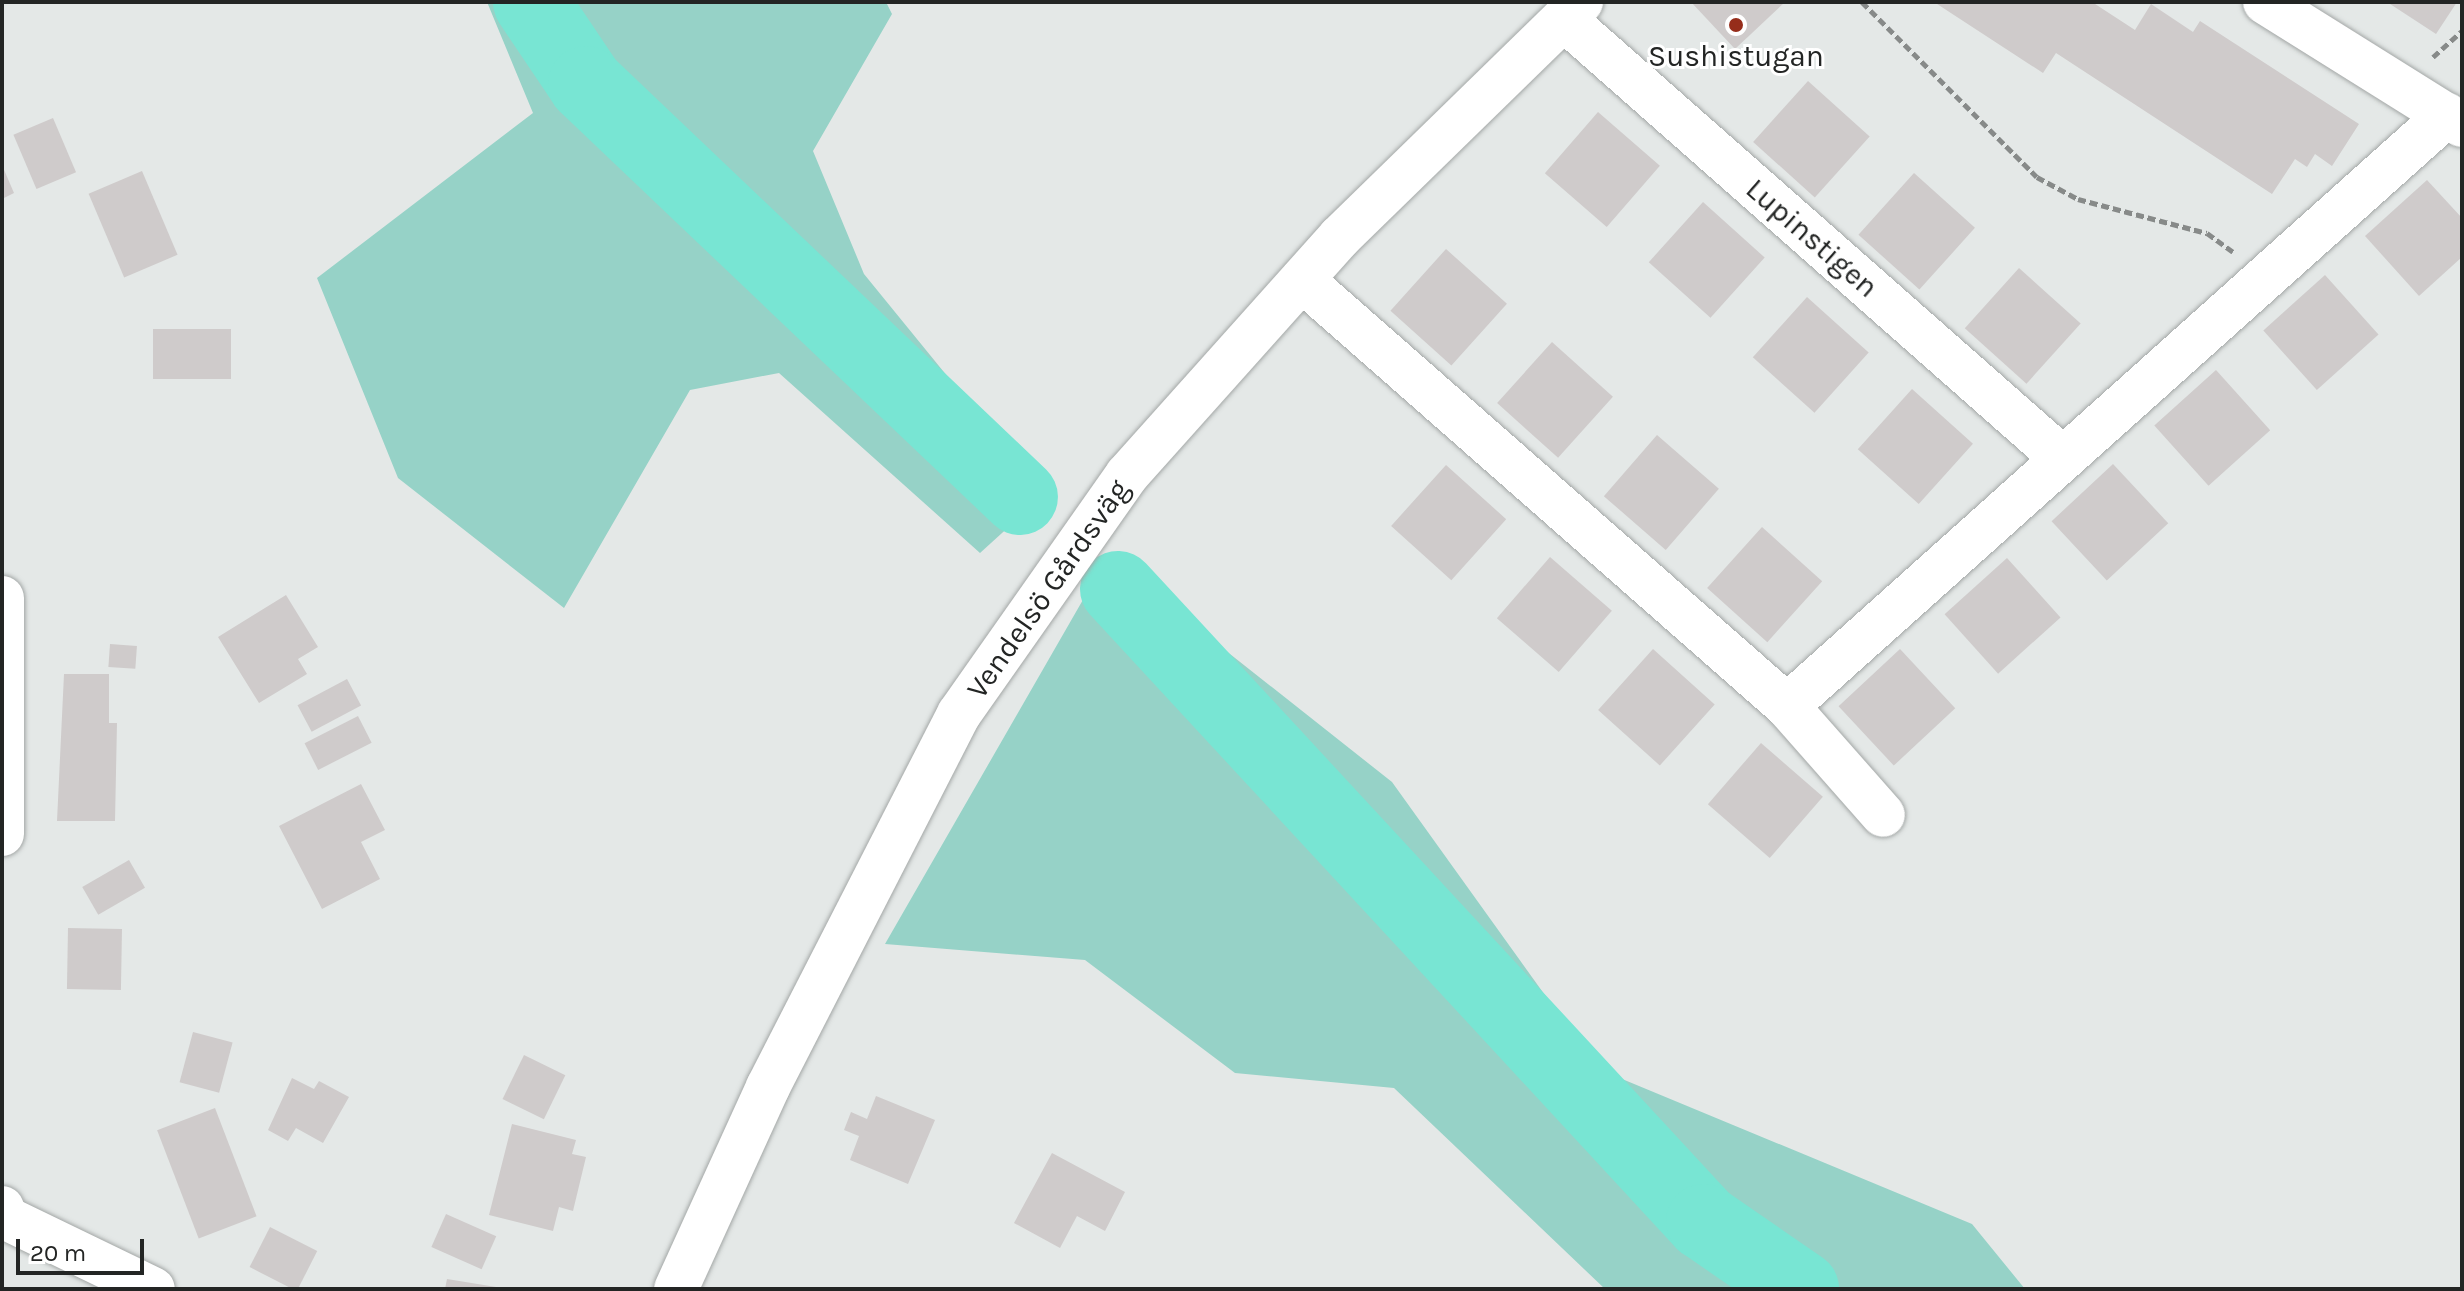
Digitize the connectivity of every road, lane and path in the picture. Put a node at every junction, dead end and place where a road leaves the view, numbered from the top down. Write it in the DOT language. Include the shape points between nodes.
graph roads {
  1 [pos="1862,2"];
  2 [pos="2265,2"];
  3 [pos="1572,10"];
  4 [pos="2454,120"];
  5 [pos="2264,274"];
  6 [pos="1302,280"];
  7 [pos="2061,457"];
  8 [pos="2,598"];
  9 [pos="1787,706"];
  10 [pos="1883,815"];
  11 [pos="2,834"];
  12 [pos="2,1208"];
  13 [pos="153,1289"];
  14 [pos="676,1289"];
  1 -- 5 [label="path" via="2037,177 2078,199 2207,233"];
  2 -- 4 [label="street"];
  3 -- 6 [label="street, Vendelsö Gårdsväg"];
  3 -- 7 [label="street, Lupinstigen"];
  4 -- 5 [label="street"];
  5 -- 7 [label="street"];
  6 -- 9 [label="street"];
  6 -- 14 [label="street, Vendelsö Gårdsväg" via="1127,475 959,714 768,1087"];
  7 -- 9 [label="street"];
  8 -- 11 [label="street"];
  9 -- 10 [label="street"];
  12 -- 13 [label="street" via="6,1218"];
}
